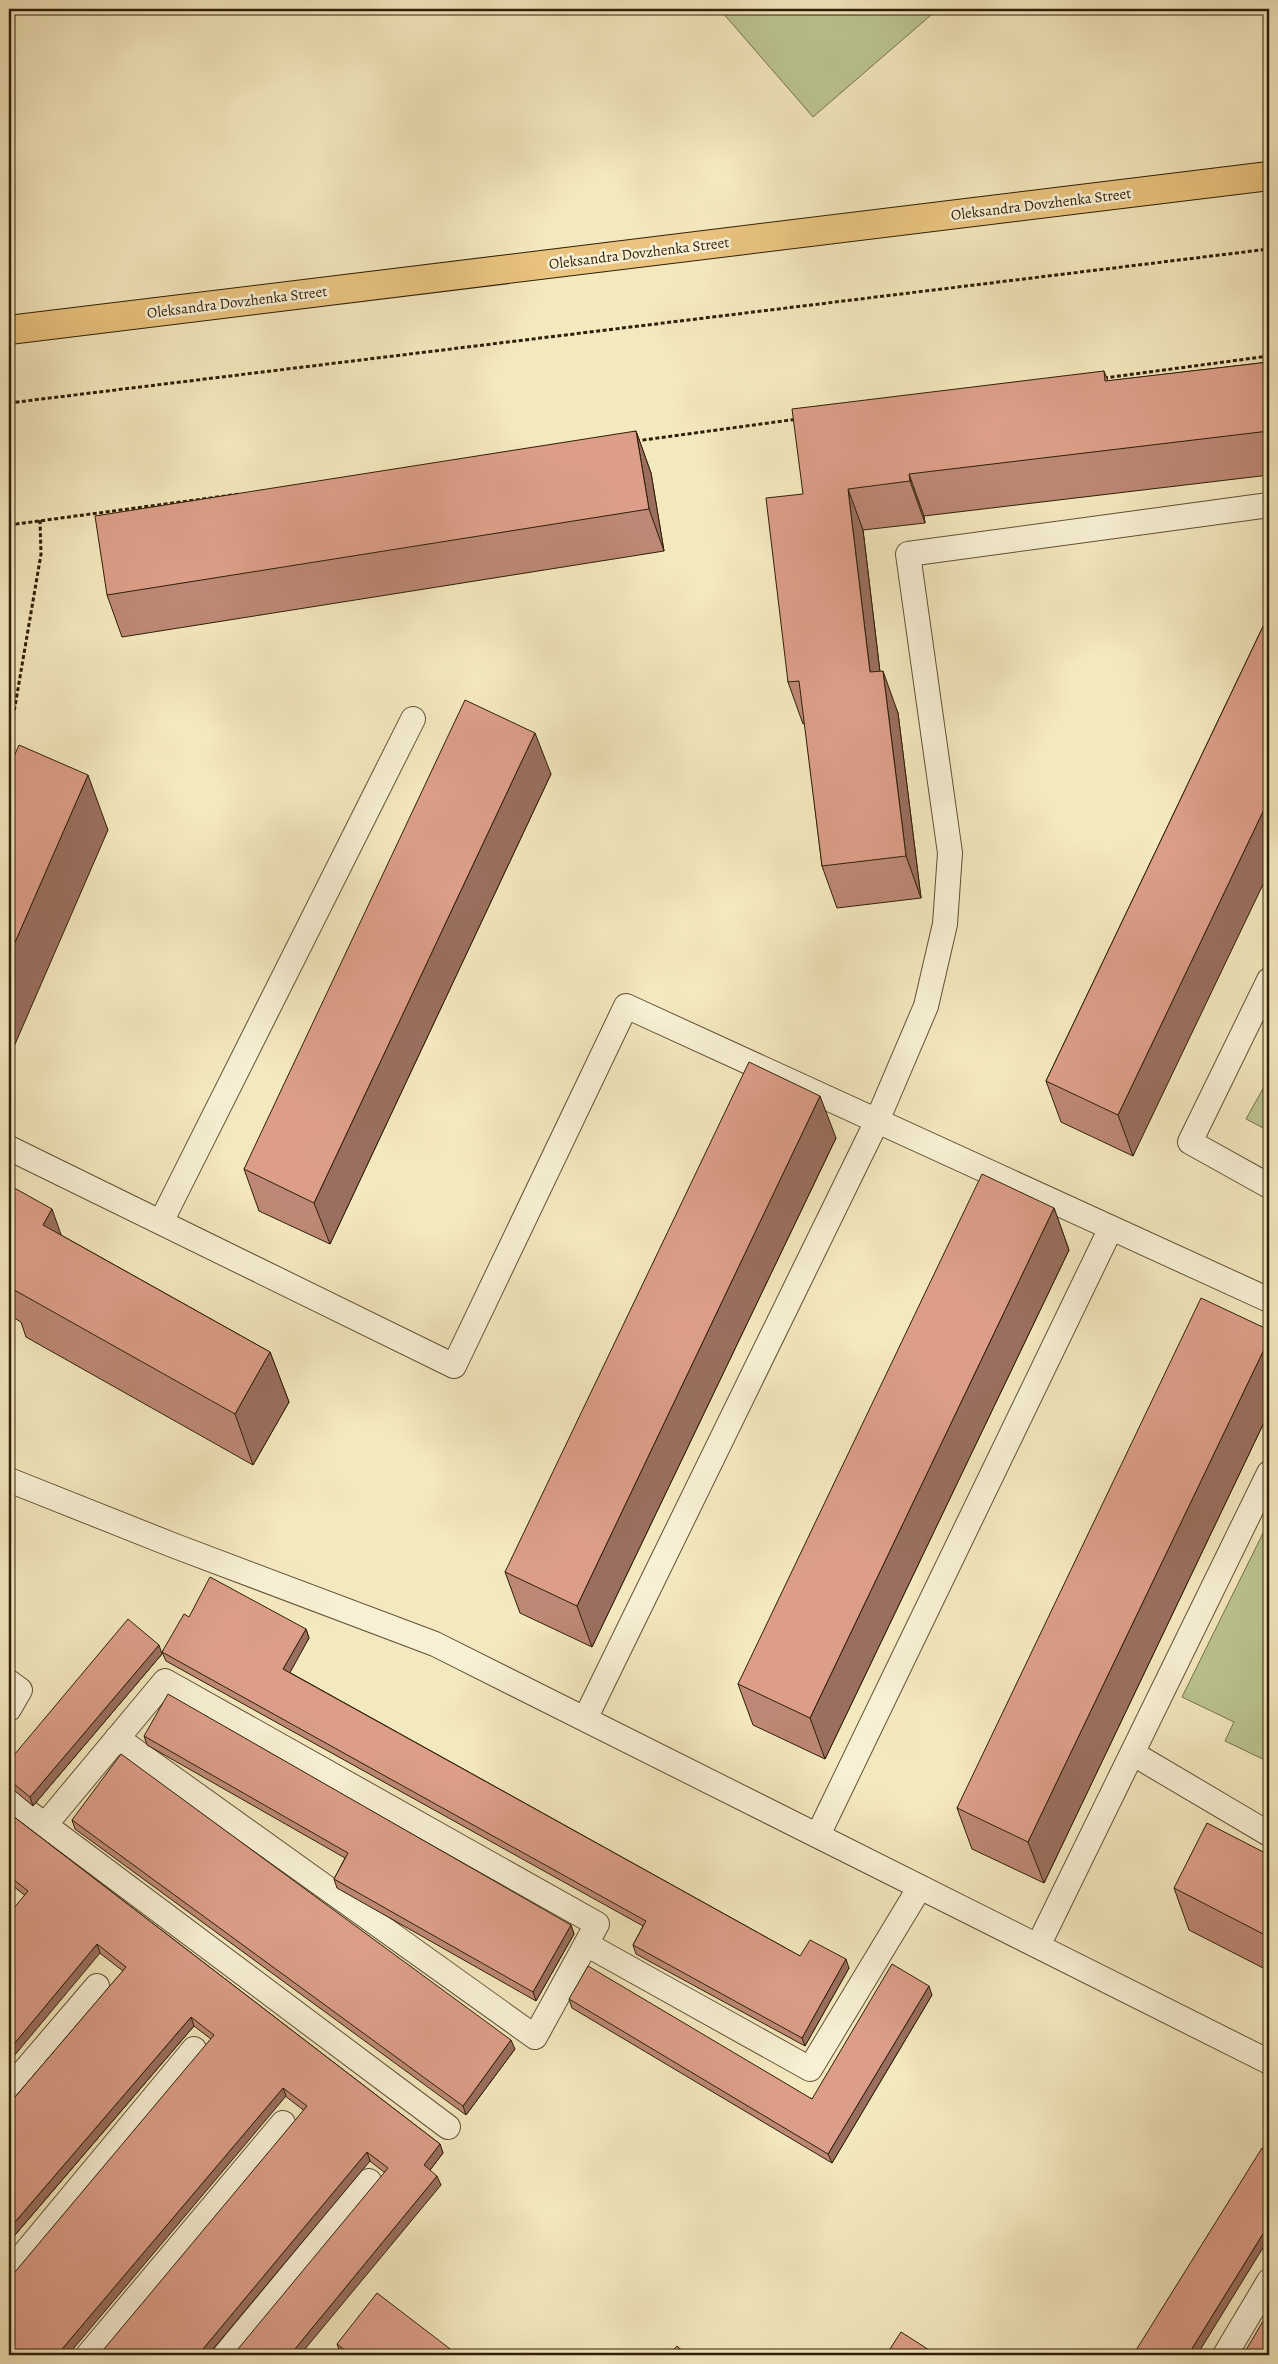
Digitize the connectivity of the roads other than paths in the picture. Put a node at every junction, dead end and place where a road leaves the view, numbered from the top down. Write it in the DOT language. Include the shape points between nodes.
graph roads {
  1 [pos="1269,176"];
  2 [pos="9,330"];
  3 [pos="1269,505"];
  4 [pos="413,719"];
  5 [pos="1269,980"];
  6 [pos="878,1120"];
  7 [pos="9,1148"];
  8 [pos="1269,1186"];
  9 [pos="161,1222"];
  10 [pos="1111,1228"];
  11 [pos="1269,1300"];
  12 [pos="1269,1473"];
  13 [pos="9,1480"];
  14 [pos="9,1682"];
  15 [pos="9,1709"];
  16 [pos="585,1719"];
  17 [pos="117,1738"];
  18 [pos="1132,1753"];
  19 [pos="9,1798"];
  20 [pos="45,1825"];
  21 [pos="1269,1834"];
  22 [pos="818,1836"];
  23 [pos="920,1887"];
  24 [pos="586,1944"];
  25 [pos="1038,1946"];
  26 [pos="97,1986"];
  27 [pos="194,2049"];
  28 [pos="1269,2062"];
  29 [pos="9,2088"];
  30 [pos="283,2124"];
  31 [pos="448,2126"];
  32 [pos="369,2181"];
  33 [pos="9,2272"];
  34 [pos="1269,2281"];
  35 [pos="88,2355"];
  36 [pos="225,2355"];
  37 [pos="1225,2355"];
  1 -- 2 [label="main road, Oleksandra Dovzhenka Street"];
  3 -- 6 [label="lane" via="908,554 950,853 945,924 926,1006"];
  4 -- 9 [label="lane"];
  5 -- 8 [label="lane" via="1190,1142"];
  6 -- 9 [label="lane" via="626,1006 454,1366"];
  6 -- 10 [label="lane"];
  6 -- 16 [label="lane"];
  7 -- 9 [label="lane"];
  10 -- 11 [label="lane"];
  10 -- 22 [label="lane"];
  12 -- 18 [label="lane"];
  13 -- 16 [label="lane" via="435,1644"];
  14 -- 15 [label="lane" via="20,1690"];
  16 -- 22 [label="lane"];
  17 -- 20 [label="lane"];
  17 -- 24 [label="lane" via="165,1681 597,1924"];
  17 -- 24 [label="lane" via="535,2037"];
  18 -- 21 [label="lane"];
  18 -- 25 [label="lane"];
  19 -- 20 [label="lane"];
  20 -- 31 [label="lane"];
  22 -- 23 [label="lane"];
  23 -- 24 [label="lane" via="810,2069"];
  23 -- 25 [label="lane"];
  25 -- 28 [label="lane"];
  26 -- 29 [label="lane"];
  27 -- 33 [label="lane"];
  30 -- 35 [label="lane"];
  32 -- 36 [label="lane"];
  34 -- 37 [label="lane"];
}
